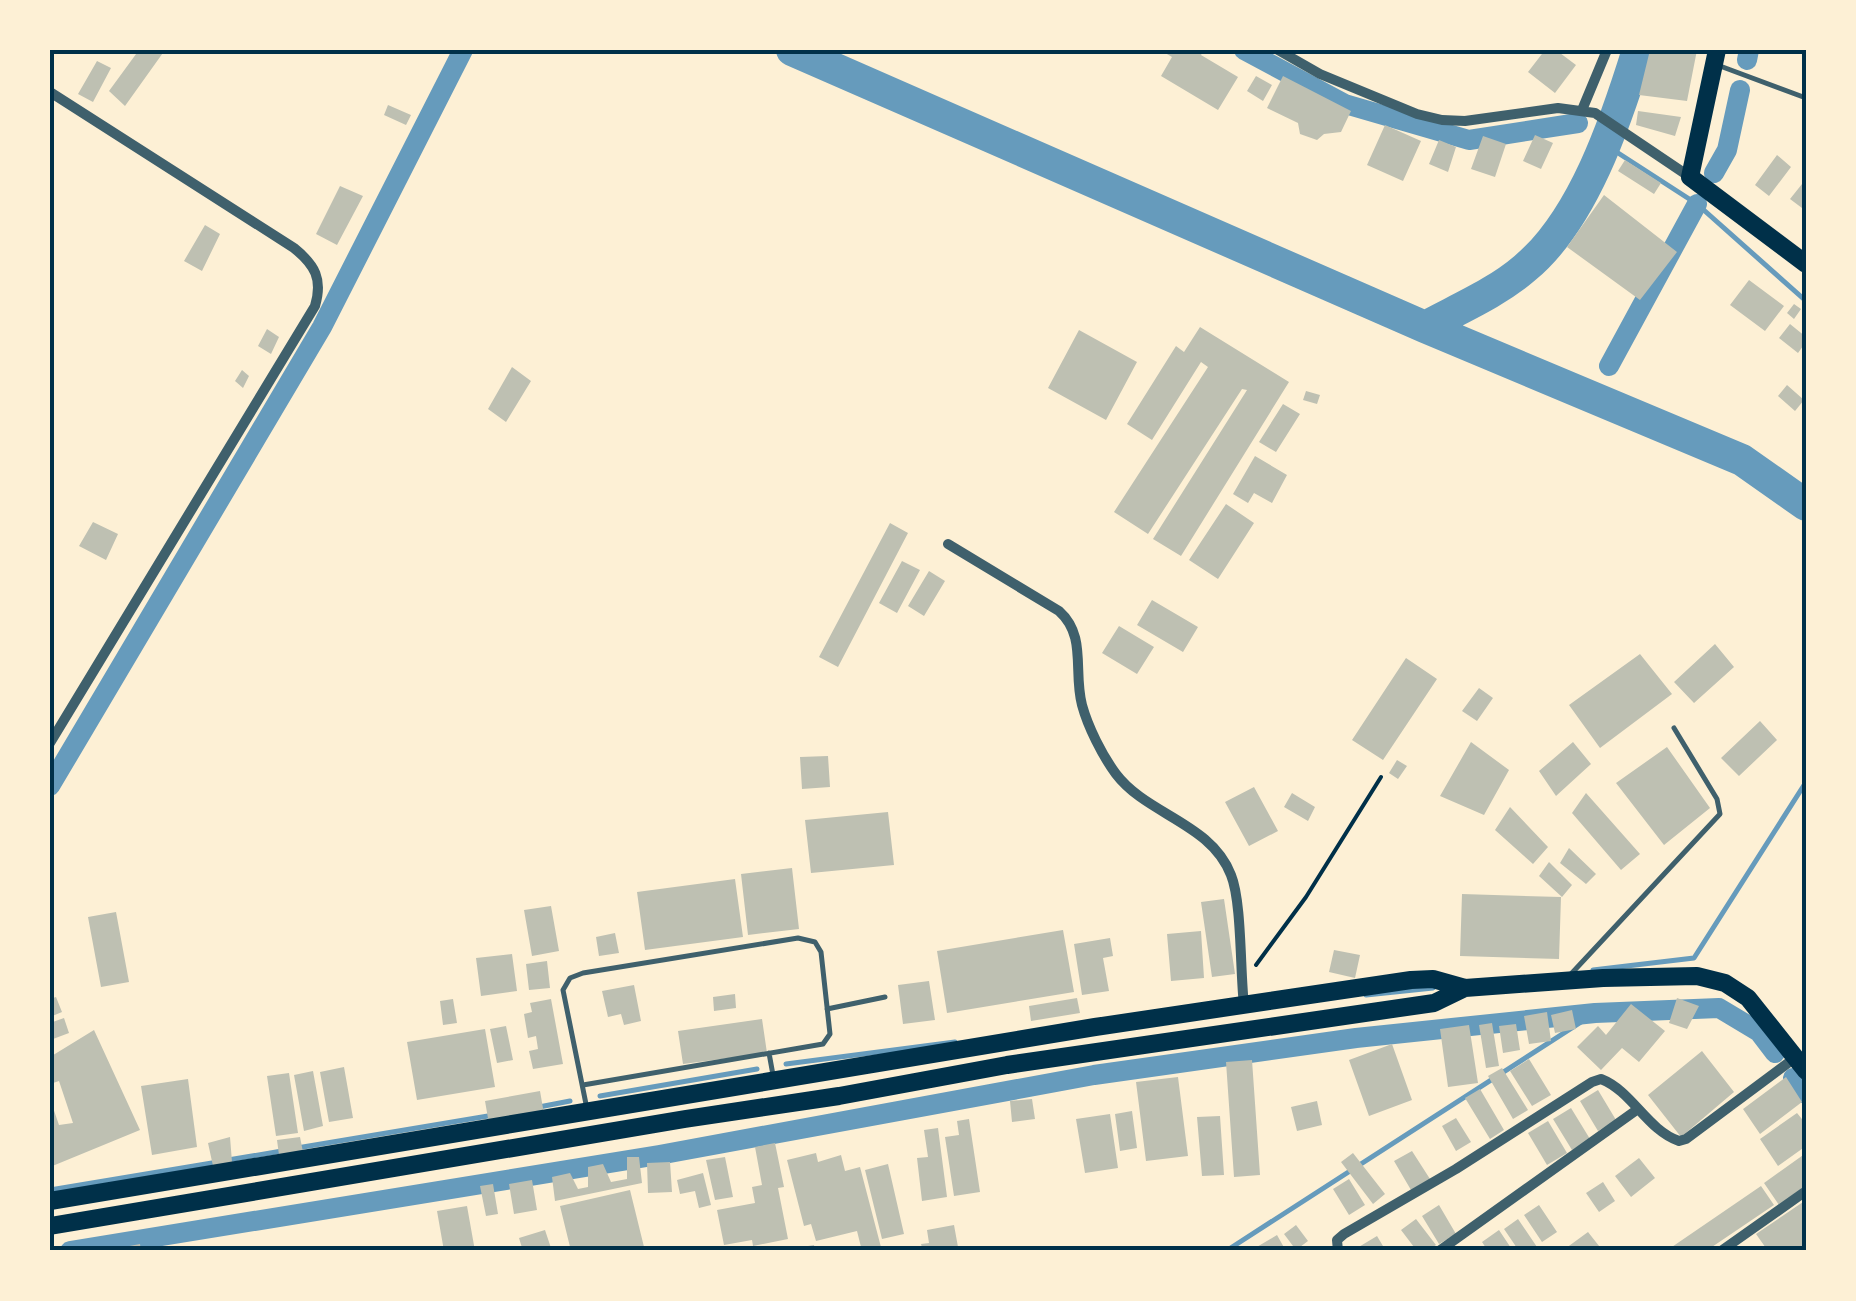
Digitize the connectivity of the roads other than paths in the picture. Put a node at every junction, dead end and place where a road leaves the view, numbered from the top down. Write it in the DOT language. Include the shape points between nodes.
graph roads {
  1 [pos="1278,50"];
  2 [pos="1607,50"];
  3 [pos="1715,57"];
  4 [pos="50,92"];
  5 [pos="1806,98"];
  6 [pos="1582,110"];
  7 [pos="1690,177"];
  8 [pos="1806,264"];
  9 [pos="948,544"];
  10 [pos="1674,728"];
  11 [pos="50,743"];
  12 [pos="1565,981"];
  13 [pos="1465,988"];
  14 [pos="886,997"];
  15 [pos="1244,1006"];
  16 [pos="827,1008"];
  17 [pos="769,1053"];
  18 [pos="1801,1064"];
  19 [pos="837,1070"];
  20 [pos="773,1080"];
  21 [pos="582,1085"];
  22 [pos="839,1096"];
  23 [pos="1638,1109"];
  24 [pos="588,1112"];
  25 [pos="1806,1191"];
  26 [pos="50,1201"];
  27 [pos="50,1226"];
  28 [pos="1338,1251"];
  29 [pos="1439,1251"];
  30 [pos="1721,1251"];
  1 -- 6 [label="street" via="1320,74 1442,120"];
  2 -- 6 [label="street"];
  3 -- 5 [label="lane"];
  3 -- 7 [label="highway"];
  4 -- 11 [label="street" via="294,248 316,270 320,288"];
  6 -- 7 [label="street"];
  7 -- 8 [label="highway"];
  9 -- 15 [label="street" via="1072,622 1082,704 1116,774 1202,837 1228,866"];
  10 -- 12 [label="lane" via="1720,814"];
  12 -- 13 [label="highway"];
  12 -- 18 [label="highway" via="1697,976 1725,984 1748,998"];
  13 -- 15 [label="highway" via="1411,980"];
  13 -- 22 [label="highway" via="1434,1003 1177,1038"];
  14 -- 16 [label="lane"];
  15 -- 19 [label="highway"];
  16 -- 17 [label="lane" via="828,1041"];
  16 -- 21 [label="lane" via="821,952 807,937 583,973 564,990"];
  17 -- 20 [label="lane"];
  17 -- 21 [label="lane"];
  18 -- 23 [label="street" via="1682,1141"];
  19 -- 20 [label="highway"];
  19 -- 22 [label="highway"];
  20 -- 24 [label="highway"];
  21 -- 24 [label="lane"];
  22 -- 27 [label="highway"];
  23 -- 28 [label="street" via="1613,1084 1592,1082 1344,1234"];
  23 -- 29 [label="street"];
  24 -- 26 [label="highway"];
  25 -- 30 [label="street"];
}
